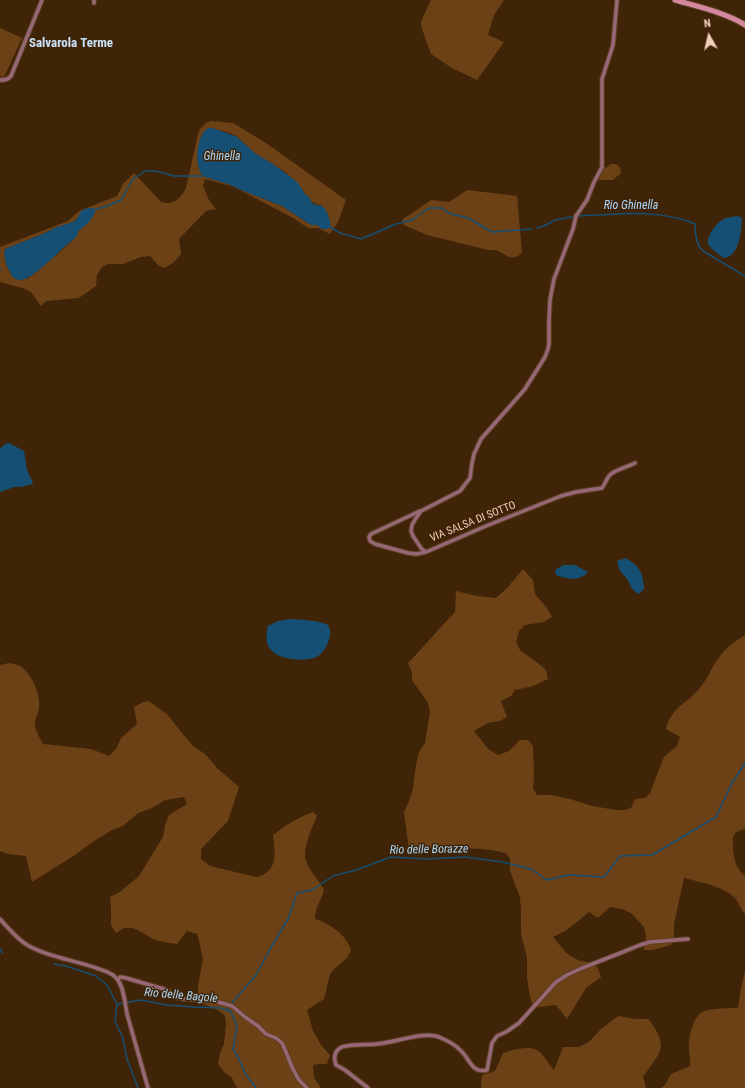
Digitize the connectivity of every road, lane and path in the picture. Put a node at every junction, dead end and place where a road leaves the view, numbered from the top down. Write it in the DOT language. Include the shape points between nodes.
graph roads {
  1 [pos="42,0"];
  2 [pos="617,0"];
  3 [pos="675,0"];
  4 [pos="745,25"];
  5 [pos="0,80"];
  6 [pos="635,463"];
  7 [pos="421,511"];
  8 [pos="426,552"];
  9 [pos="0,919"];
  10 [pos="688,939"];
  11 [pos="118,979"];
  12 [pos="148,1088"];
  13 [pos="307,1088"];
  14 [pos="368,1088"];
  1 -- 5 [label="street" via="11,76 6,80"];
  2 -- 7 [label="street" via="613,45 602,78 602,164 588,198 576,217 552,290 549,344 545,357 524,389 481,439 474,454 470,478 460,491"];
  3 -- 4 [label="main road" via="724,15"];
  6 -- 8 [label="street, VIA SALSA DI SOTTO" via="609,476 602,488 561,496"];
  7 -- 8 [label="street, VIA SALSA DI SOTTO" via="411,531"];
  7 -- 8 [label="street" via="371,534 369,539 375,544 408,553"];
  9 -- 11 [label="street" via="28,946 92,966"];
  10 -- 14 [label="street" via="640,945 582,968 556,982 520,1023 497,1036 492,1043 487,1070 481,1072 476,1070 461,1050 437,1037 422,1036 340,1048 335,1054 336,1065"];
  11 -- 12 [label="street"];
  11 -- 13 [label="street" via="126,978 166,990 185,999 216,1001 232,1006 266,1034 282,1043 292,1068"];
}
